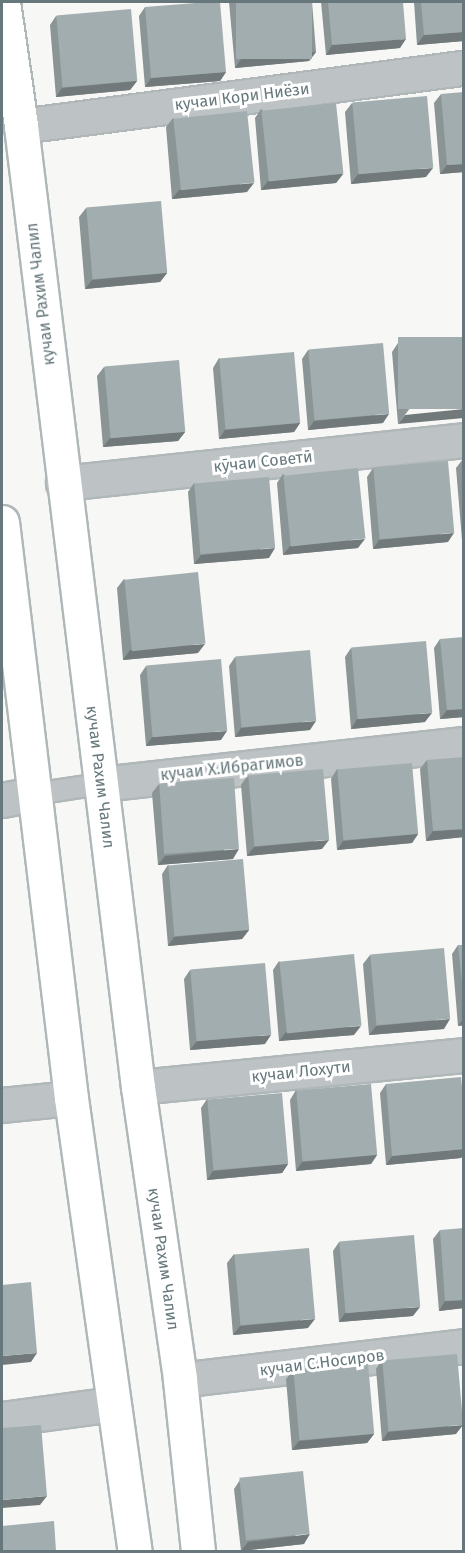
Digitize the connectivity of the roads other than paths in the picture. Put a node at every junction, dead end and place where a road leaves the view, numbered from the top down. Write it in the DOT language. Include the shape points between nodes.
graph roads {
  1 [pos="3,2"];
  2 [pos="464,68"];
  3 [pos="21,126"];
  4 [pos="464,440"];
  5 [pos="63,483"];
  6 [pos="2,522"];
  7 [pos="464,744"];
  8 [pos="101,784"];
  9 [pos="34,794"];
  10 [pos="2,800"];
  11 [pos="464,1055"];
  12 [pos="138,1087"];
  13 [pos="71,1098"];
  14 [pos="2,1105"];
  15 [pos="464,1346"];
  16 [pos="180,1380"];
  17 [pos="113,1404"];
  18 [pos="2,1419"];
  19 [pos="135,1551"];
  20 [pos="198,1551"];
  1 -- 3 [label="main road, кучаи Рахим Чалил"];
  2 -- 3 [label="street, кучаи Кори Ниёзи"];
  3 -- 5 [label="main road, кучаи Рахим Чалил"];
  4 -- 5 [label="street, кӯчаи Советӣ"];
  5 -- 8 [label="main road, кучаи Рахим Чалил"];
  6 -- 9 [label="main road"];
  7 -- 8 [label="street, кучаи Х.Ибрагимов"];
  8 -- 9 [label="lane, кучаи Х.Ибрагимов"];
  8 -- 12 [label="main road, кучаи Рахим Чалил"];
  9 -- 10 [label="street, кучаи Х.Ибрагимов"];
  9 -- 13 [label="main road"];
  11 -- 12 [label="street, кучаи Лохути"];
  12 -- 16 [label="main road, кучаи Рахим Чалил"];
  13 -- 14 [label="street"];
  13 -- 17 [label="main road"];
  15 -- 16 [label="street, кучаи С.Носиров"];
  16 -- 20 [label="main road, кучаи Рахим Чалил"];
  17 -- 18 [label="street"];
  17 -- 19 [label="main road"];
}
